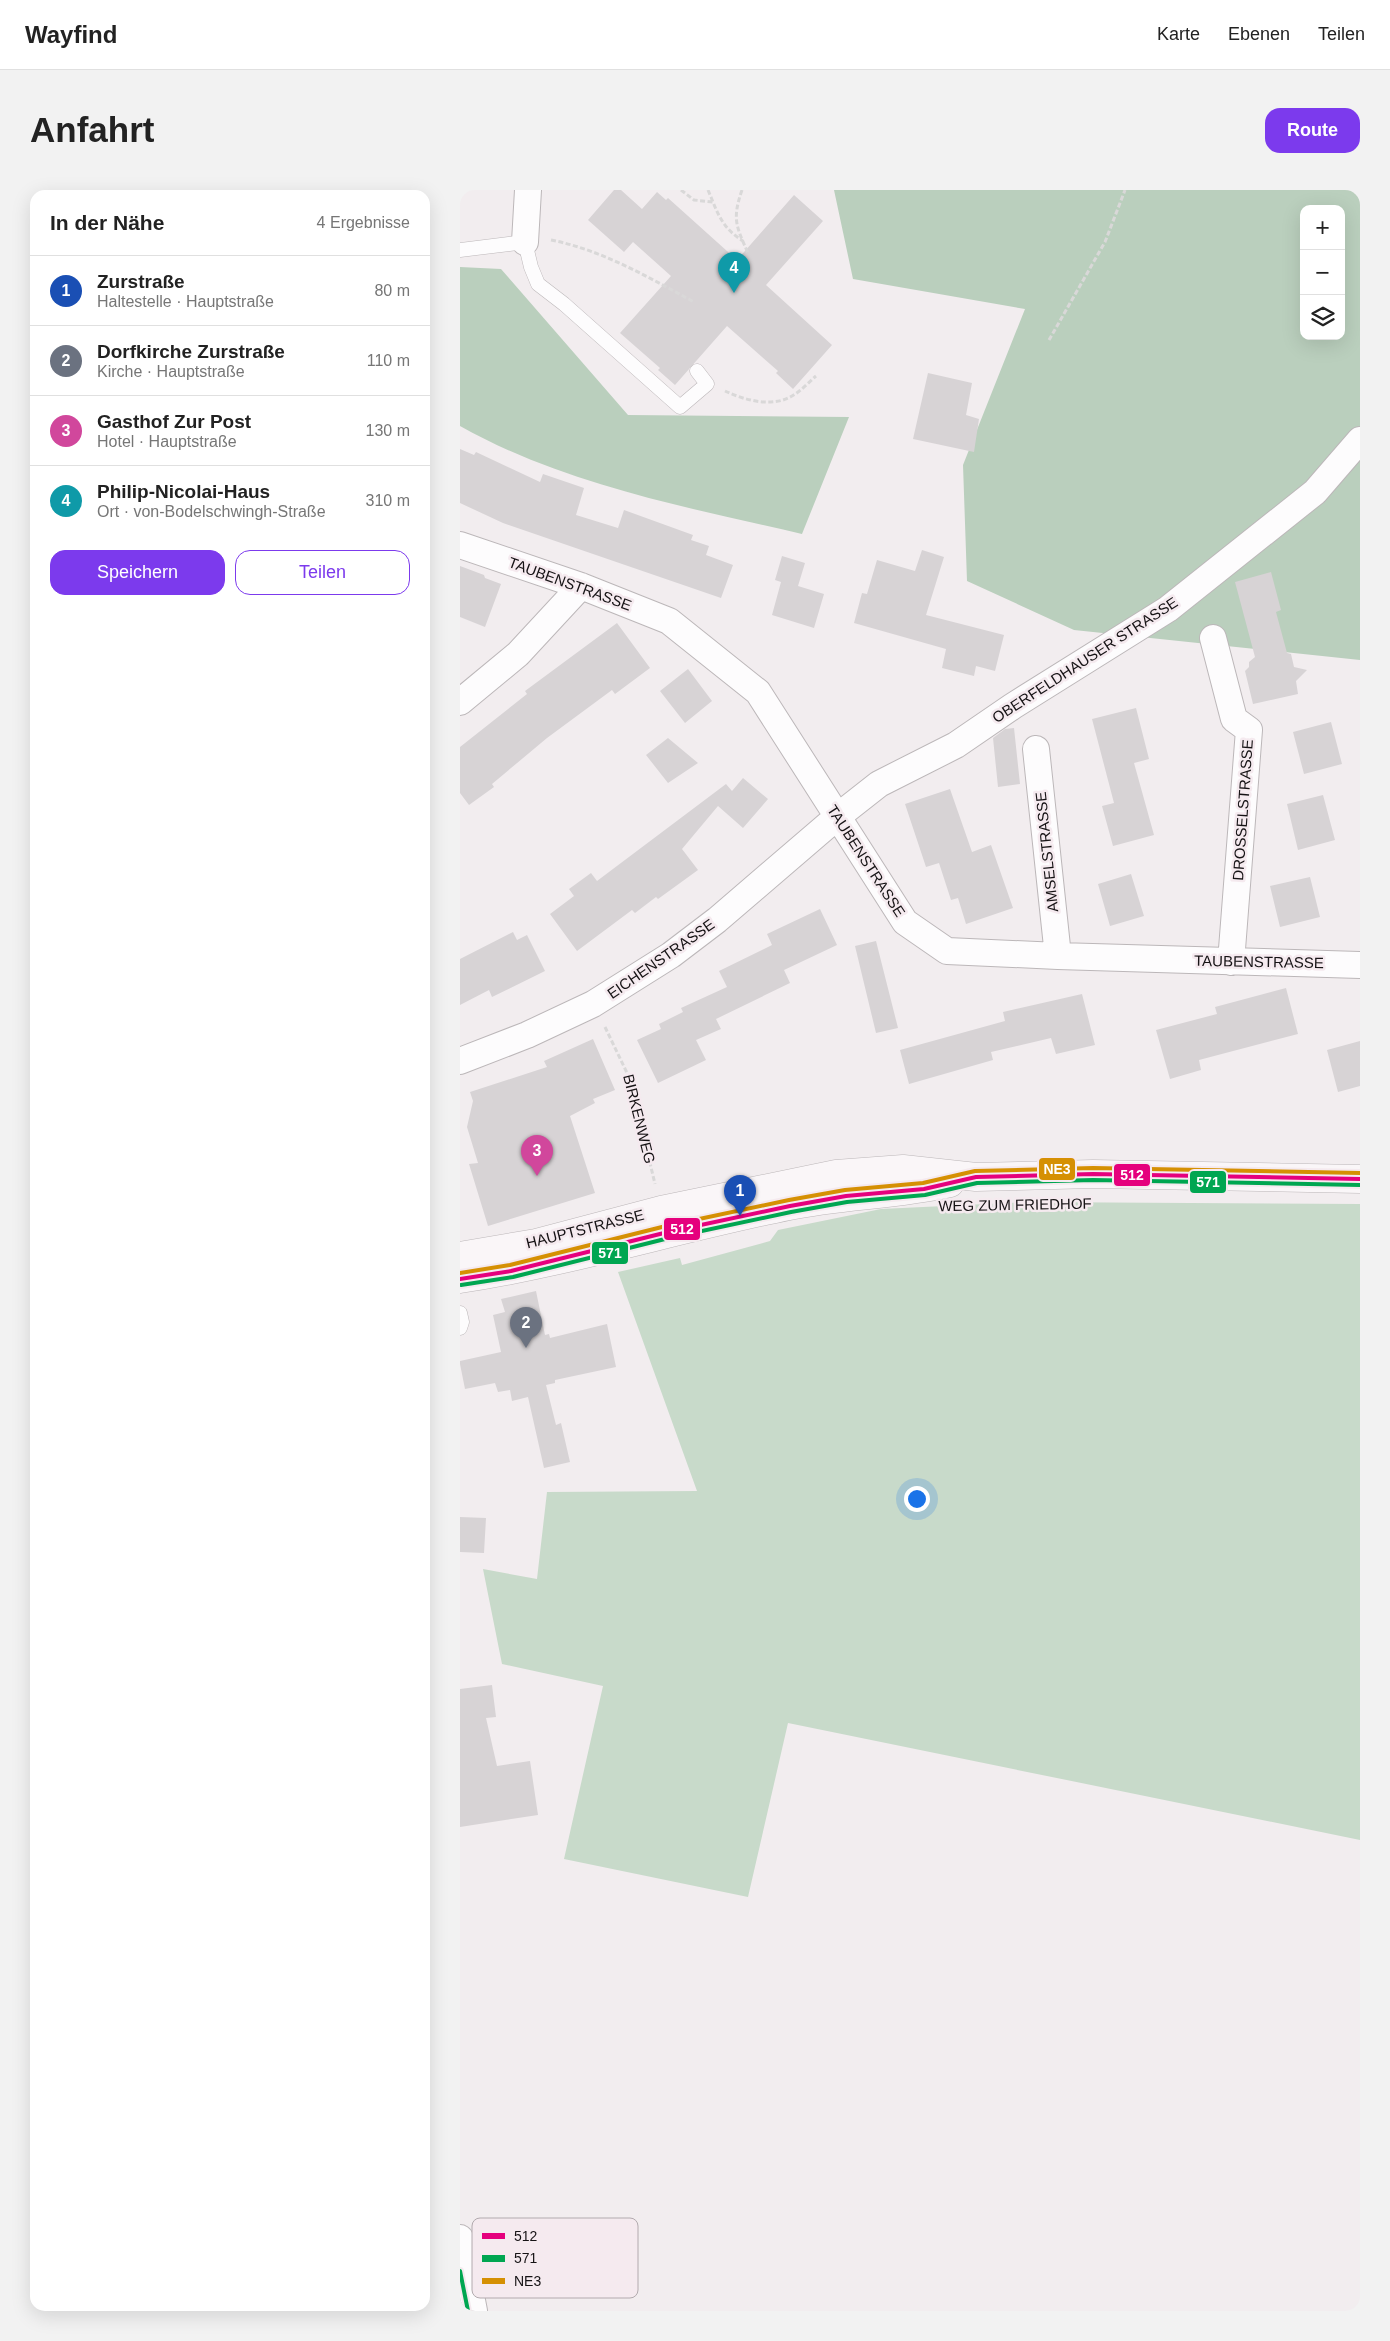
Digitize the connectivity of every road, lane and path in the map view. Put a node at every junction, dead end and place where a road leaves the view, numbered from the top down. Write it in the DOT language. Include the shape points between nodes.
graph roads {
  1 [pos="528,190"];
  2 [pos="681,190"];
  3 [pos="708,190"];
  4 [pos="742,190"];
  5 [pos="1125,190"];
  6 [pos="713,202"];
  7 [pos="525,239"];
  8 [pos="743,241"];
  9 [pos="460,250"];
  10 [pos="748,254"];
  11 [pos="694,302"];
  12 [pos="1049,340"];
  13 [pos="697,371"];
  14 [pos="816,376"];
  15 [pos="707,384"];
  16 [pos="1360,440"];
  17 [pos="460,545"];
  18 [pos="581,586"];
  19 [pos="1212,638"];
  20 [pos="460,702"];
  21 [pos="1036,749"];
  22 [pos="837,817"];
  23 [pos="1058,956"];
  24 [pos="1231,962"];
  25 [pos="1360,965"];
  26 [pos="593,1004"];
  27 [pos="460,1061"];
  28 [pos="976,1177"];
  29 [pos="1360,1179"];
  30 [pos="661,1210"];
  31 [pos="460,1256"];
  32 [pos="460,1279"];
  33 [pos="460,1313"];
  34 [pos="460,1328"];
  35 [pos="460,2238"];
  36 [pos="474,2311"];
  1 -- 7 [label="street"];
  2 -- 6 [label="path" via="694,200"];
  3 -- 6 [label="path"];
  4 -- 8 [label="path" via="735,211"];
  5 -- 12 [label="path" via="1104,242"];
  6 -- 8 [label="path" via="728,231"];
  7 -- 9 [label="lane"];
  7 -- 11 [label="path" via="565,243 606,257"];
  7 -- 15 [label="lane" via="538,284 680,407"];
  8 -- 10 [label="path"];
  13 -- 15 [label="lane"];
  14 -- 15 [label="path" via="792,397 769,402 741,399"];
  16 -- 22 [label="street, OBERFELDHAUSER STRASSE" via="1307,498 1168,609 956,745 879,784"];
  17 -- 18 [label="street, TAUBENSTRASSE"];
  18 -- 20 [label="street" via="518,654"];
  18 -- 22 [label="street, TAUBENSTRASSE" via="669,621 758,692"];
  19 -- 24 [label="street, DROSSELSTRASSE" via="1234,719 1249,730"];
  21 -- 23 [label="street, AMSELSTRASSE"];
  22 -- 23 [label="street, TAUBENSTRASSE" via="905,922 947,951"];
  22 -- 26 [label="street, EICHENSTRASSE" via="717,920 671,955"];
  23 -- 24 [label="street, TAUBENSTRASSE"];
  24 -- 25 [label="street, TAUBENSTRASSE"];
  26 -- 27 [label="street, EICHENSTRASSE"];
  26 -- 30 [label="path, BIRKENWEG" via="630,1079"];
  28 -- 29 [label="main road, HAUPTSTRASSE" via="1093,1174"];
  28 -- 30 [label="main road, HAUPTSTRASSE" via="904,1169 836,1174"];
  28 -- 32 [label="main road, HAUPTSTRASSE" via="924,1189 846,1196 790,1206 511,1271"];
  30 -- 31 [label="main road, HAUPTSTRASSE" via="536,1243"];
  33 -- 34 [label="lane"];
  35 -- 36 [label="street"];
}
